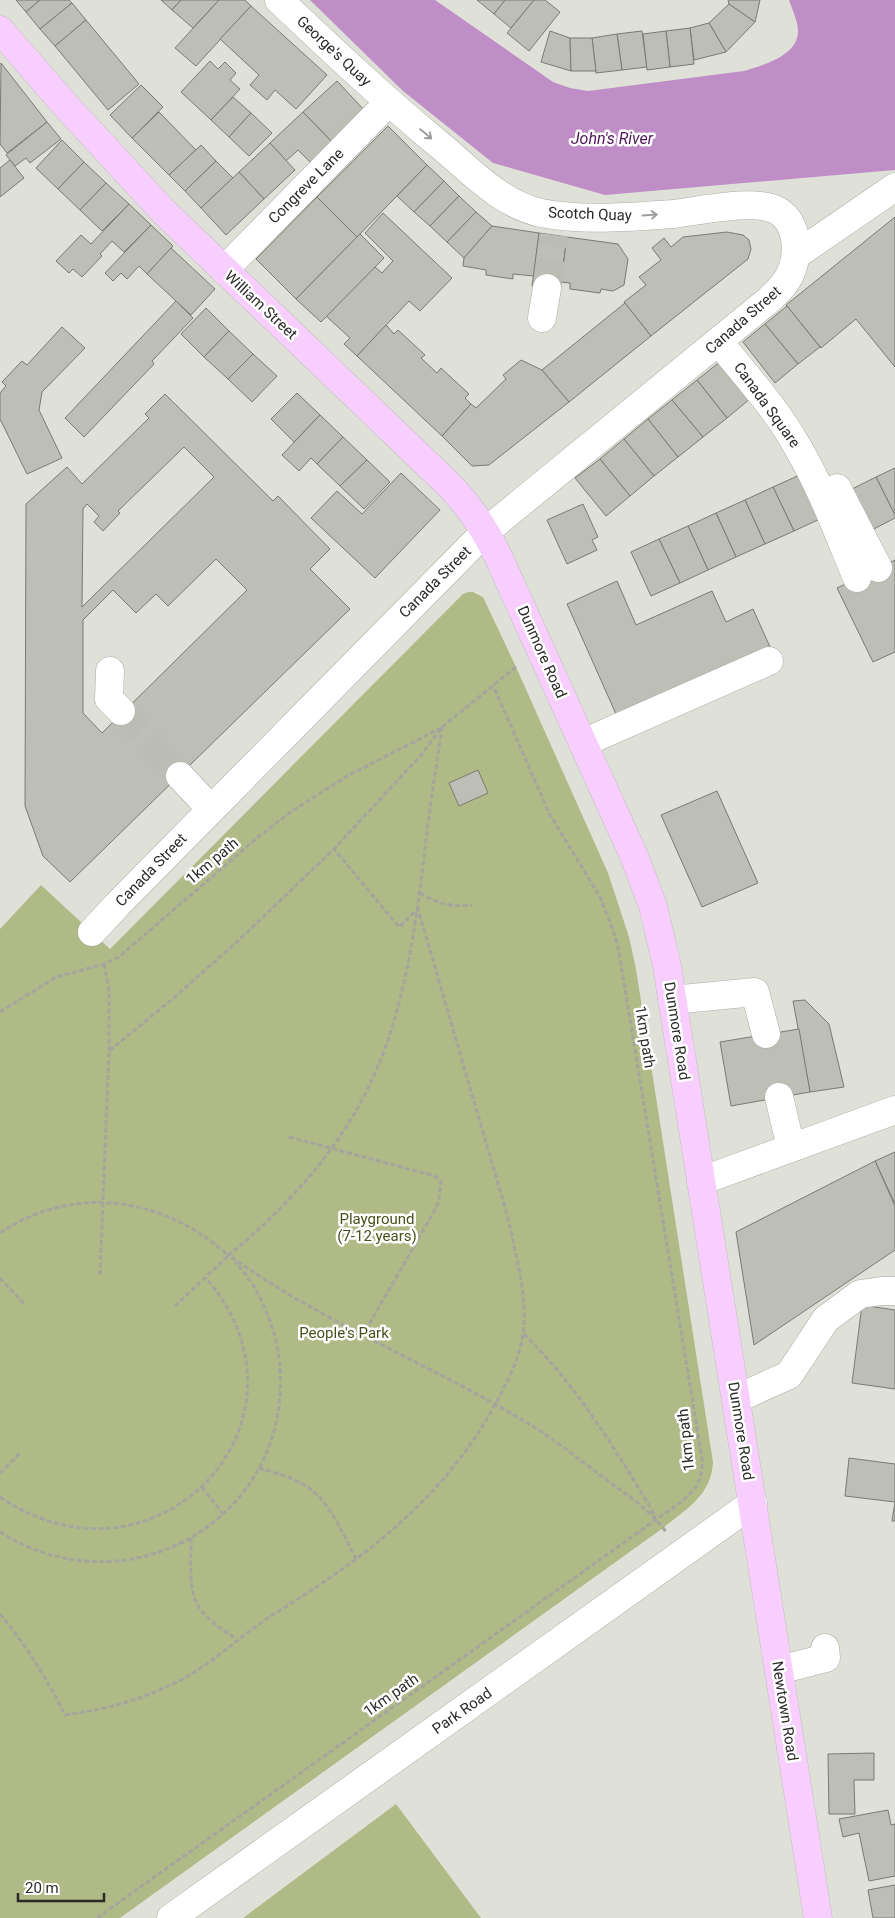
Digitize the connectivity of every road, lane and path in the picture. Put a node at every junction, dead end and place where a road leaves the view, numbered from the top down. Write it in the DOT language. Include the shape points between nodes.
graph roads {
  1 [pos="279,0"];
  2 [pos="0,30"];
  3 [pos="389,102"];
  4 [pos="895,186"];
  5 [pos="796,255"];
  6 [pos="224,270"];
  7 [pos="546,288"];
  8 [pos="542,318"];
  9 [pos="719,342"];
  10 [pos="486,532"];
  11 [pos="868,573"];
  12 [pos="512,586"];
  13 [pos="769,661"];
  14 [pos="110,672"];
  15 [pos="121,711"];
  16 [pos="442,727"];
  17 [pos="583,743"];
  18 [pos="180,776"];
  19 [pos="211,810"];
  20 [pos="334,849"];
  21 [pos="420,893"];
  22 [pos="472,905"];
  23 [pos="418,909"];
  24 [pos="92,932"];
  25 [pos="104,964"];
  26 [pos="672,1000"];
  27 [pos="0,1012"];
  28 [pos="766,1034"];
  29 [pos="109,1051"];
  30 [pos="779,1097"];
  31 [pos="895,1110"];
  32 [pos="289,1137"];
  33 [pos="330,1148"];
  34 [pos="791,1148"];
  35 [pos="701,1182"];
  36 [pos="103,1202"];
  37 [pos="0,1233"];
  38 [pos="229,1256"];
  39 [pos="100,1275"];
  40 [pos="0,1278"];
  41 [pos="206,1278"];
  42 [pos="895,1291"];
  43 [pos="24,1304"];
  44 [pos="175,1306"];
  45 [pos="523,1334"];
  46 [pos="363,1335"];
  47 [pos="736,1399"];
  48 [pos="495,1405"];
  49 [pos="21,1452"];
  50 [pos="259,1468"];
  51 [pos="0,1472"];
  52 [pos="202,1487"];
  53 [pos="0,1497"];
  54 [pos="753,1503"];
  55 [pos="223,1514"];
  56 [pos="657,1519"];
  57 [pos="0,1532"];
  58 [pos="191,1538"];
  59 [pos="682,1555"];
  60 [pos="356,1559"];
  61 [pos="0,1614"];
  62 [pos="237,1639"];
  63 [pos="825,1648"];
  64 [pos="779,1670"];
  65 [pos="97,1918"];
  66 [pos="171,1918"];
  67 [pos="818,1918"];
  1 -- 3 [label="street, George's Quay"];
  2 -- 6 [label="main road, William Street" via="108,153"];
  3 -- 5 [label="street, Scotch Quay, one-way" via="506,199 556,225 744,206 767,207 788,220 794,234"];
  3 -- 6 [label="street, Congreve Lane"];
  4 -- 5 [label="street"];
  5 -- 9 [label="street, Canada Street" via="791,273 780,290"];
  6 -- 10 [label="main road, William Street" via="444,480"];
  7 -- 8 [label="street"];
  9 -- 10 [label="street, Canada Street"];
  9 -- 11 [label="street, Canada Square" via="818,468"];
  10 -- 12 [label="main road, William Street"];
  10 -- 19 [label="street, Canada Street"];
  12 -- 17 [label="main road, Dunmore Road"];
  13 -- 17 [label="street"];
  14 -- 15 [label="street" via="109,699"];
  16 -- 20 [label="path" via="422,754"];
  16 -- 21 [label="path"];
  16 -- 25 [label="path, 1km path" via="349,775 292,811 125,952"];
  16 -- 56 [label="path, 1km path" via="492,685 550,813 600,897 613,930 625,981 702,1459 697,1486"];
  17 -- 26 [label="main road, Dunmore Road" via="647,889 663,947"];
  18 -- 19 [label="street"];
  19 -- 24 [label="street, Canada Street"];
  20 -- 23 [label="path" via="399,927"];
  20 -- 29 [label="path" via="239,940"];
  21 -- 22 [label="path" via="449,906"];
  21 -- 23 [label="path"];
  23 -- 33 [label="path" via="406,973 386,1041 363,1098"];
  23 -- 45 [label="path" via="508,1218 522,1291"];
  25 -- 27 [label="path, 1km path" via="56,977"];
  25 -- 29 [label="path" via="110,1002"];
  26 -- 28 [label="street" via="755,992"];
  26 -- 35 [label="main road, Dunmore Road"];
  29 -- 36 [label="path"];
  30 -- 34 [label="street"];
  31 -- 34 [label="street"];
  32 -- 33 [label="path"];
  33 -- 38 [label="path" via="292,1196"];
  33 -- 46 [label="path" via="435,1176 441,1182 436,1208"];
  34 -- 35 [label="street"];
  35 -- 47 [label="main road, Dunmore Road"];
  36 -- 37 [label="path" via="44,1211"];
  36 -- 38 [label="path" via="138,1206 171,1216 202,1233"];
  36 -- 39 [label="path"];
  38 -- 41 [label="path"];
  38 -- 46 [label="path" via="272,1285"];
  38 -- 50 [label="path" via="240,1266 266,1310 279,1356 279,1406 272,1438"];
  40 -- 43 [label="path"];
  41 -- 44 [label="path"];
  41 -- 52 [label="path" via="227,1305 239,1331 244,1349 246,1382 242,1418 235,1438 222,1463"];
  42 -- 47 [label="street" via="860,1294 826,1319 789,1375"];
  45 -- 48 [label="path" via="512,1372"];
  45 -- 56 [label="path" via="550,1361 596,1421"];
  46 -- 48 [label="path"];
  47 -- 54 [label="main road, Dunmore Road"];
  48 -- 56 [label="path" via="546,1435"];
  48 -- 60 [label="path" via="475,1440 447,1477 412,1513"];
  49 -- 51 [label="path"];
  50 -- 55 [label="path"];
  50 -- 60 [label="path" via="301,1483 319,1497"];
  52 -- 53 [label="path" via="166,1512 144,1522 120,1527 50,1522 22,1511"];
  52 -- 55 [label="path"];
  54 -- 59 [label="street, Park Road"];
  54 -- 64 [label="main road, Newtown Road"];
  55 -- 58 [label="path"];
  56 -- 59 [label="path"];
  56 -- 65 [label="path, 1km path"];
  57 -- 58 [label="path" via="47,1554 88,1562 150,1555"];
  58 -- 62 [label="path" via="196,1604 206,1617"];
  59 -- 66 [label="street, Park Road"];
  60 -- 62 [label="path"];
  61 -- 62 [label="path" via="29,1652 65,1715 119,1705 166,1688 202,1667"];
  63 -- 64 [label="street" via="826,1658"];
  64 -- 67 [label="main road, Newtown Road"];
}
